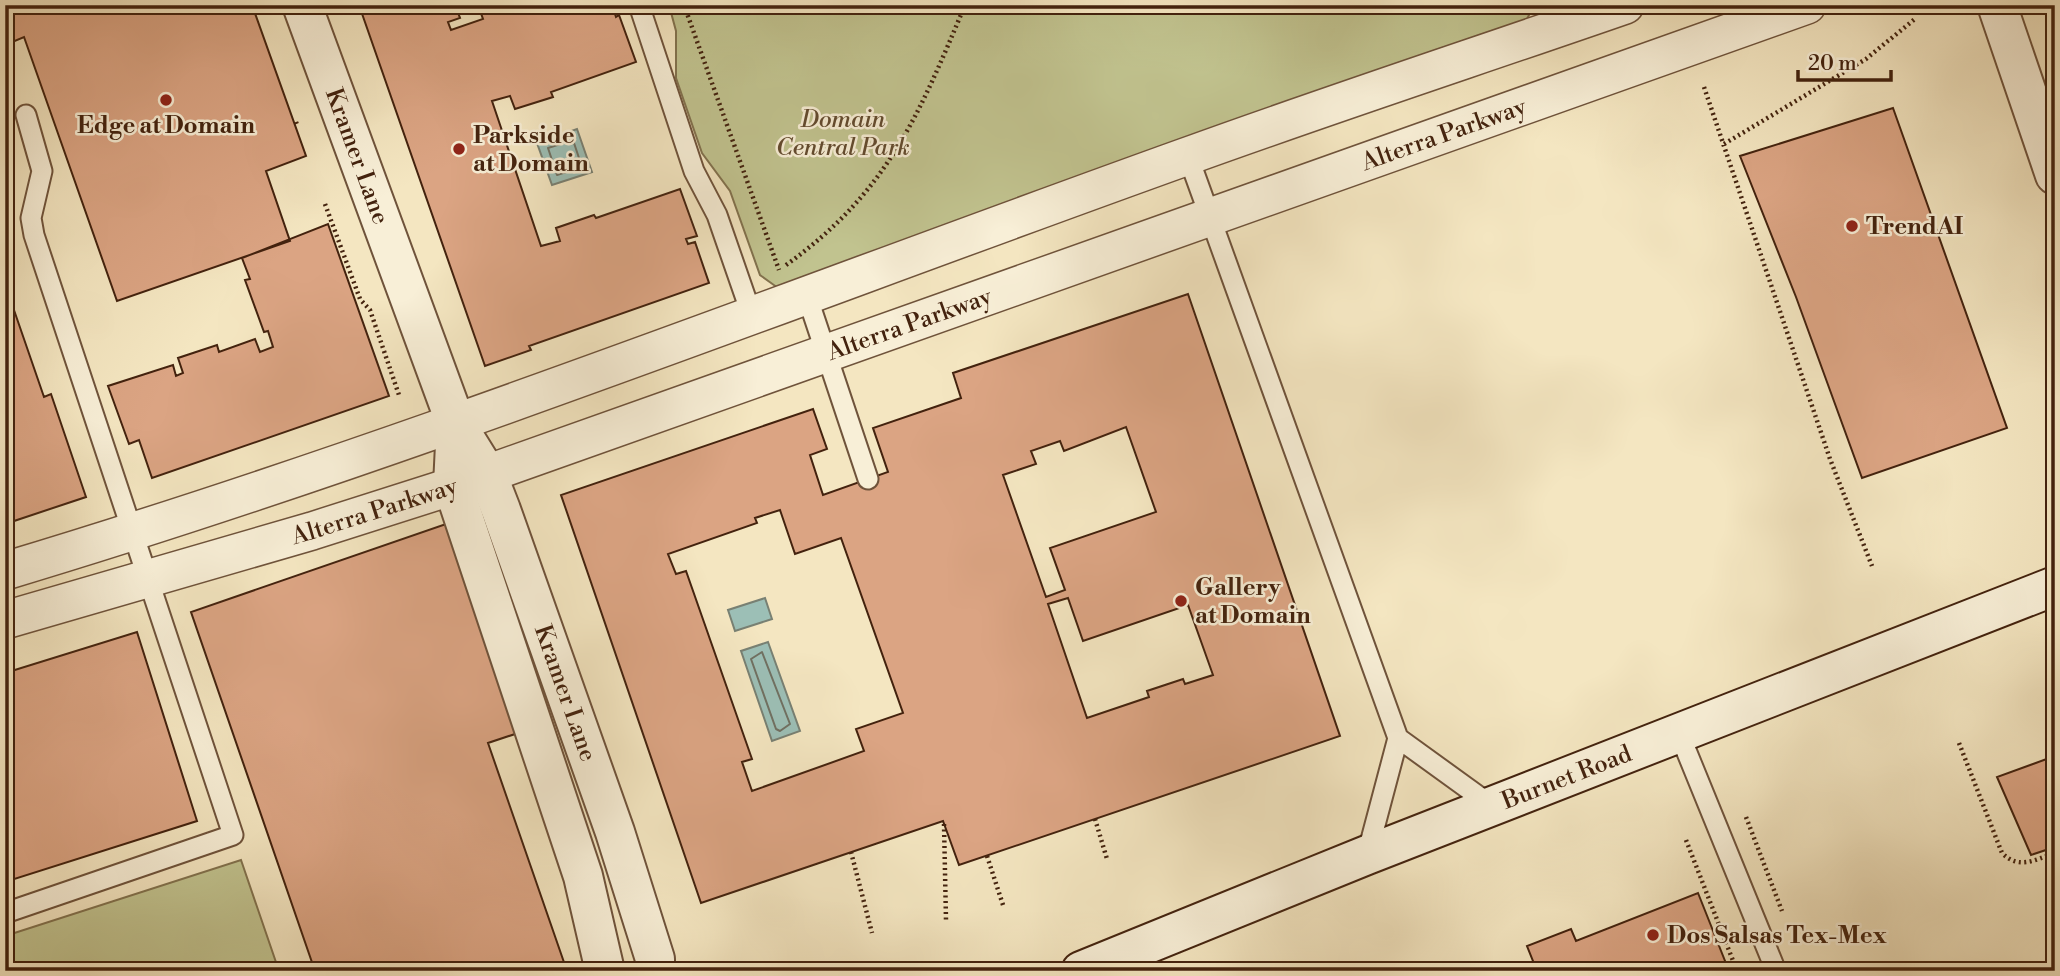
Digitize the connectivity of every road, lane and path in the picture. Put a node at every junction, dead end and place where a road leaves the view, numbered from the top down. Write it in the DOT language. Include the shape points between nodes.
graph roads {
  1 [pos="302,5"];
  2 [pos="639,5"];
  3 [pos="684,5"];
  4 [pos="965,5"];
  5 [pos="1625,5"];
  6 [pos="1807,5"];
  7 [pos="1997,5"];
  8 [pos="1563,15"];
  9 [pos="1916,18"];
  10 [pos="1704,87"];
  11 [pos="26,115"];
  12 [pos="1724,144"];
  13 [pos="1188,156"];
  14 [pos="2055,175"];
  15 [pos="325,204"];
  16 [pos="1209,218"];
  17 [pos="807,296"];
  18 [pos="752,316"];
  19 [pos="826,354"];
  20 [pos="400,398"];
  21 [pos="456,424"];
  22 [pos="868,479"];
  23 [pos="470,480"];
  24 [pos="134,532"];
  25 [pos="1872,566"];
  26 [pos="5,571"];
  27 [pos="149,576"];
  28 [pos="2055,586"];
  29 [pos="5,620"];
  30 [pos="1679,733"];
  31 [pos="1398,738"];
  32 [pos="1959,743"];
  33 [pos="1492,806"];
  34 [pos="1746,817"];
  35 [pos="1096,819"];
  36 [pos="944,824"];
  37 [pos="1686,840"];
  38 [pos="851,852"];
  39 [pos="2055,853"];
  40 [pos="1367,855"];
  41 [pos="987,856"];
  42 [pos="1107,859"];
  43 [pos="1004,908"];
  44 [pos="5,913"];
  45 [pos="1784,917"];
  46 [pos="946,920"];
  47 [pos="872,933"];
  48 [pos="1096,968"];
  49 [pos="605,971"];
  50 [pos="655,971"];
  51 [pos="1737,971"];
  52 [pos="1776,971"];
  1 -- 21 [label="street, Kramer Lane"];
  2 -- 18 [label="lane" via="694,171 718,215"];
  3 -- 4 [label="path" via="779,270 851,212 880,175 920,112"];
  5 -- 8 [label="street"];
  6 -- 16 [label="street, Alterra Parkway"];
  7 -- 14 [label="street"];
  8 -- 13 [label="street"];
  9 -- 12 [label="path" via="1885,46"];
  10 -- 12 [label="path"];
  11 -- 24 [label="lane" via="42,171 31,218 34,235"];
  12 -- 25 [label="path" via="1830,459"];
  13 -- 16 [label="lane"];
  13 -- 17 [label="street"];
  15 -- 20 [label="path" via="360,299 370,310"];
  16 -- 19 [label="street, Alterra Parkway"];
  16 -- 31 [label="lane"];
  17 -- 18 [label="street"];
  17 -- 19 [label="lane"];
  18 -- 21 [label="street"];
  19 -- 22 [label="lane"];
  19 -- 23 [label="street, Alterra Parkway"];
  21 -- 23 [label="street, Kramer Lane"];
  21 -- 24 [label="street"];
  23 -- 27 [label="street, Alterra Parkway" via="312,531"];
  23 -- 49 [label="street, Kramer Lane" via="583,876"];
  23 -- 50 [label="street, Kramer Lane" via="615,832"];
  24 -- 26 [label="street"];
  24 -- 27 [label="lane"];
  27 -- 29 [label="street, Alterra Parkway"];
  27 -- 44 [label="lane" via="233,835"];
  28 -- 30 [label="street, Burnet Road"];
  30 -- 33 [label="street, Burnet Road"];
  30 -- 52 [label="lane"];
  31 -- 33 [label="lane"];
  31 -- 40 [label="lane"];
  32 -- 39 [label="path" via="2002,853 2020,865"];
  33 -- 40 [label="street, Burnet Road"];
  34 -- 45 [label="path"];
  35 -- 42 [label="path"];
  36 -- 46 [label="path"];
  37 -- 51 [label="path"];
  38 -- 47 [label="path"];
  40 -- 48 [label="street, Burnet Road"];
  41 -- 43 [label="path"];
}
